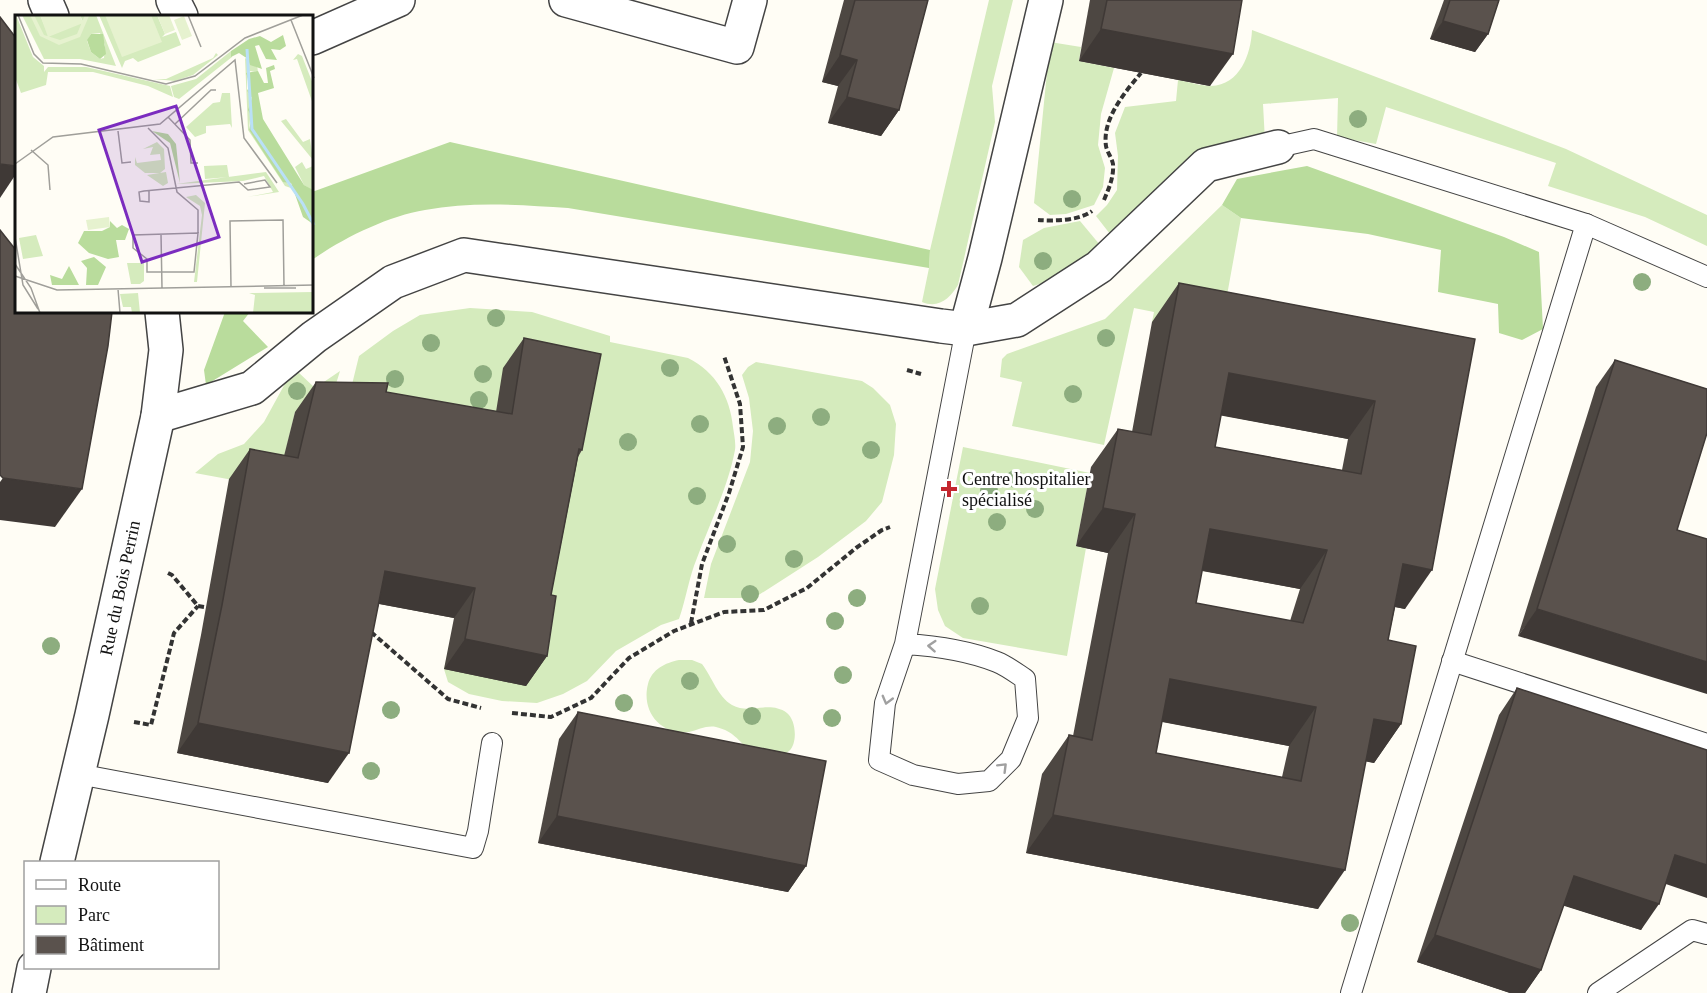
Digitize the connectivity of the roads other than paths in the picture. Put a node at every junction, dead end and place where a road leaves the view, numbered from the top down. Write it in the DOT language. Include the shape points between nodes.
graph roads {
  1 [pos="45,0"];
  2 [pos="174,0"];
  3 [pos="398,0"];
  4 [pos="566,0"];
  5 [pos="750,0"];
  6 [pos="1046,0"];
  7 [pos="52,15"];
  8 [pos="181,15"];
  9 [pos="314,37"];
  10 [pos="1278,147"];
  11 [pos="1586,224"];
  12 [pos="1707,277"];
  13 [pos="162,314"];
  14 [pos="966,328"];
  15 [pos="158,416"];
  16 [pos="905,644"];
  17 [pos="1452,662"];
  18 [pos="492,743"];
  19 [pos="1707,744"];
  20 [pos="78,774"];
  21 [pos="57,861"];
  22 [pos="1707,934"];
  23 [pos="34,969"];
  24 [pos="29,993"];
  25 [pos="1351,993"];
  26 [pos="1598,993"];
  1 -- 7 [label="street"];
  2 -- 8 [label="street"];
  3 -- 9 [label="street"];
  4 -- 5 [label="street" via="736,47"];
  6 -- 14 [label="street"];
  10 -- 11 [label="lane" via="1314,138"];
  10 -- 14 [label="street" via="1206,165 1100,267 1017,320"];
  11 -- 12 [label="lane"];
  11 -- 17 [label="lane"];
  13 -- 15 [label="street, Rue du Bois Perrin" via="166,350"];
  14 -- 15 [label="street" via="464,255 393,282 314,337 252,388"];
  14 -- 16 [label="lane"];
  15 -- 20 [label="street, Rue du Bois Perrin"];
  16 -- 16 [label="lane, one-way" via="885,703 879,760 913,775 958,784 989,781 1011,759 1028,718 1025,679 999,662 965,652"];
  17 -- 19 [label="lane"];
  17 -- 25 [label="lane"];
  18 -- 20 [label="lane" via="473,848"];
  20 -- 21 [label="street, Rue du Bois Perrin"];
  22 -- 26 [label="lane" via="1692,930"];
  23 -- 24 [label="street"];
}
